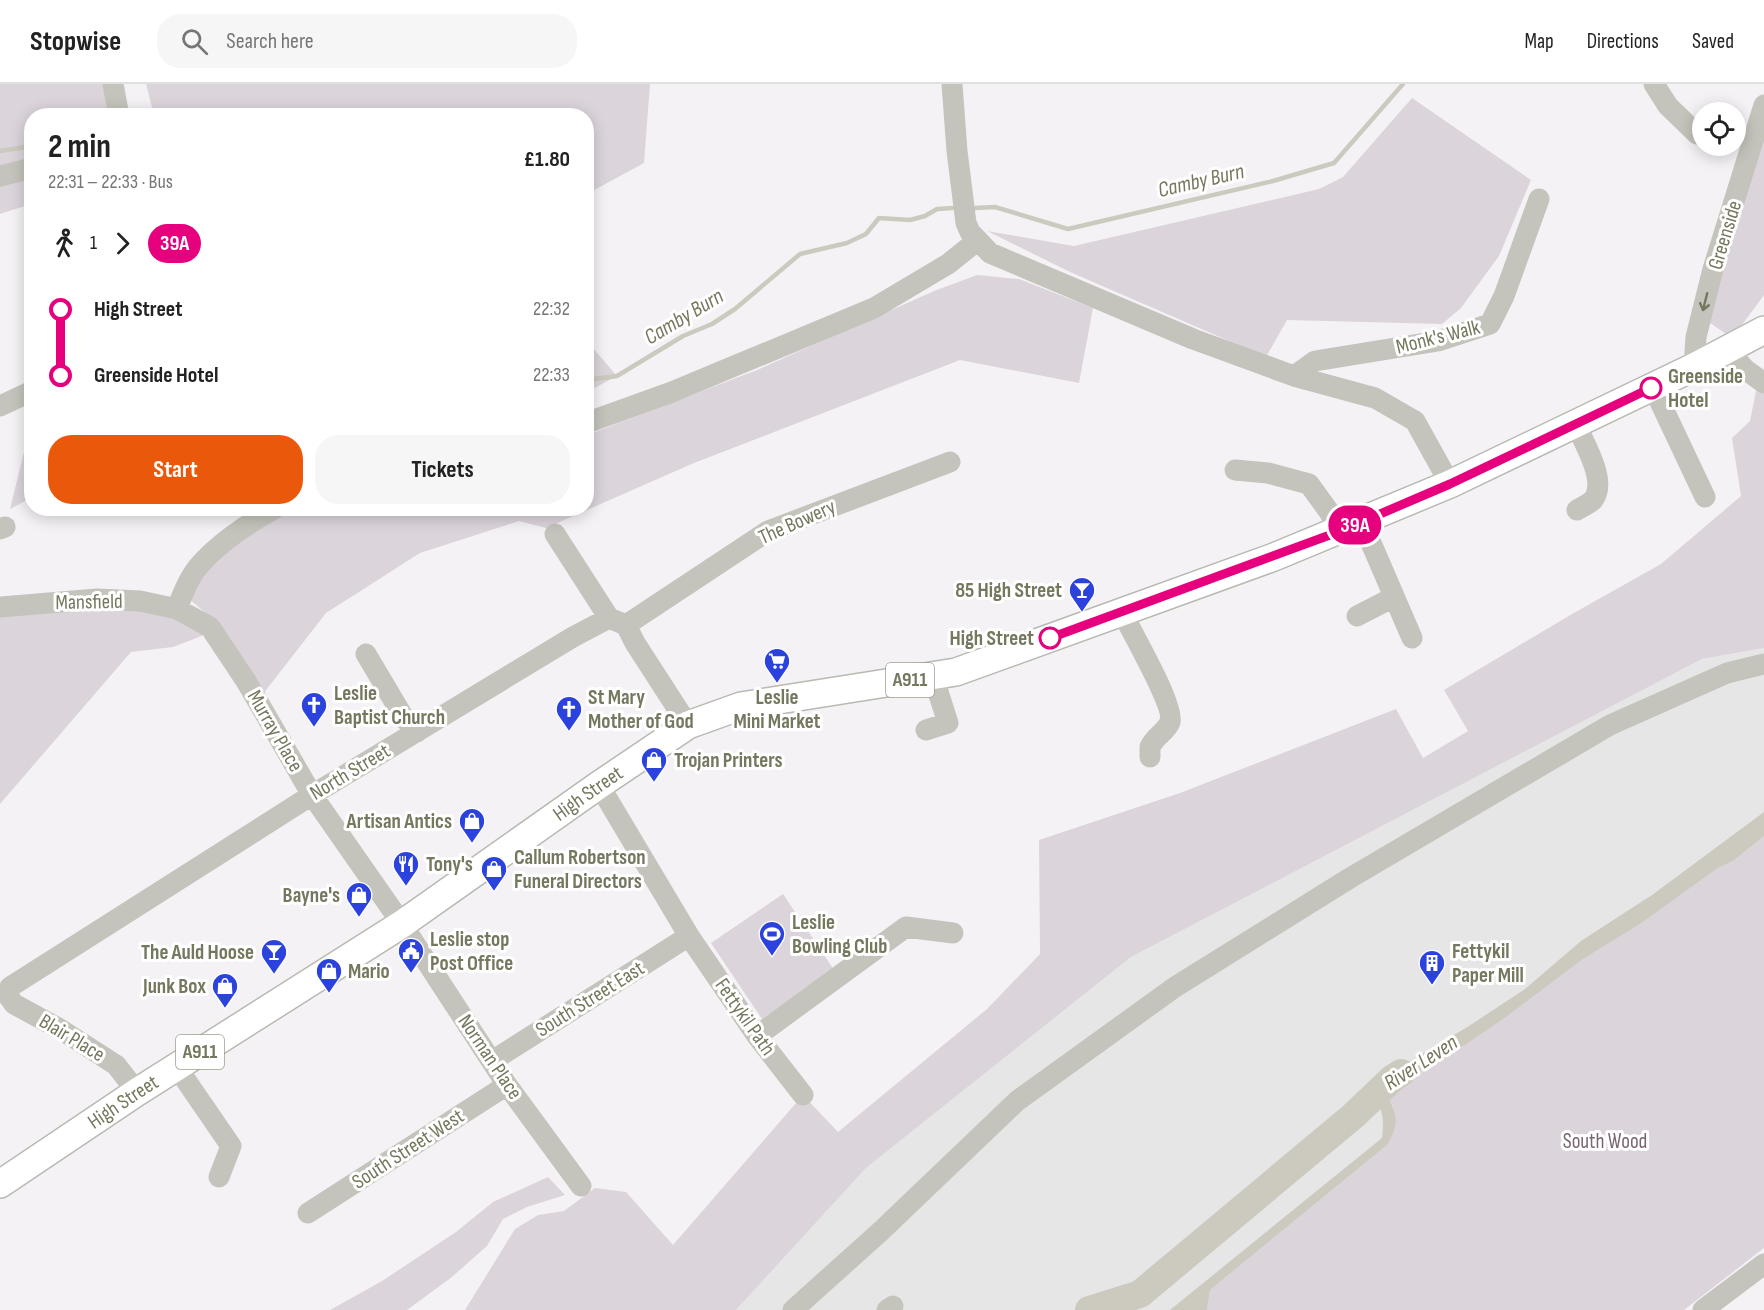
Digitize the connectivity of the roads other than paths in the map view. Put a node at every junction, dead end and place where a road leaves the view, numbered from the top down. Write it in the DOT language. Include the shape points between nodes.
graph roads {
  1 [pos="113,84"];
  2 [pos="952,84"];
  3 [pos="1654,84"];
  4 [pos="1764,105"];
  5 [pos="117,108"];
  6 [pos="1692,129"];
  7 [pos="1746,142"];
  8 [pos="1741,156"];
  9 [pos="24,170"];
  10 [pos="0,177"];
  11 [pos="1539,199"];
  12 [pos="978,240"];
  13 [pos="1759,328"];
  14 [pos="1726,349"];
  15 [pos="1694,367"];
  16 [pos="1294,376"];
  17 [pos="1764,383"];
  18 [pos="1653,387"];
  19 [pos="24,395"];
  20 [pos="0,406"];
  21 [pos="594,420"];
  22 [pos="1576,424"];
  23 [pos="950,462"];
  24 [pos="1235,470"];
  25 [pos="1450,484"];
  26 [pos="1705,497"];
  27 [pos="1577,510"];
  28 [pos="259,516"];
  29 [pos="1350,527"];
  30 [pos="555,534"];
  31 [pos="1394,597"];
  32 [pos="0,607"];
  33 [pos="177,609"];
  34 [pos="1122,612"];
  35 [pos="1357,616"];
  36 [pos="618,622"];
  37 [pos="1412,638"];
  38 [pos="366,654"];
  39 [pos="1764,664"];
  40 [pos="933,676"];
  41 [pos="688,725"];
  42 [pos="926,730"];
  43 [pos="417,732"];
  44 [pos="1150,757"];
  45 [pos="599,784"];
  46 [pos="312,795"];
  47 [pos="402,924"];
  48 [pos="953,933"];
  49 [pos="689,936"];
  50 [pos="10,987"];
  51 [pos="757,1036"];
  52 [pos="492,1061"];
  53 [pos="176,1066"];
  54 [pos="507,1085"];
  55 [pos="136,1092"];
  56 [pos="804,1095"];
  57 [pos="219,1176"];
  58 [pos="0,1184"];
  59 [pos="581,1186"];
  60 [pos="308,1213"];
  61 [pos="1764,1264"];
  62 [pos="793,1310"];
  63 [pos="1703,1310"];
  1 -- 5 [label="street"];
  2 -- 12 [label="street" via="966,223"];
  3 -- 6 [label="street" via="1668,106"];
  4 -- 7 [label="street, Greenside"];
  8 -- 15 [label="street, Greenside, one-way" via="1696,338"];
  9 -- 10 [label="street"];
  11 -- 16 [label="street, Monk's Walk" via="1490,324 1438,341 1315,361"];
  12 -- 16 [label="street" via="990,253 1193,339"];
  12 -- 21 [label="street" via="948,264 874,308"];
  13 -- 14 [label="main road, A911"];
  14 -- 15 [label="main road, A911"];
  14 -- 17 [label="street"];
  15 -- 18 [label="main road, A911"];
  16 -- 25 [label="street" via="1375,398 1415,421"];
  18 -- 22 [label="main road, A911"];
  18 -- 26 [label="street"];
  19 -- 20 [label="street"];
  22 -- 25 [label="main road, A911"];
  22 -- 27 [label="street" via="1598,477 1599,489 1592,501"];
  23 -- 36 [label="street, The Bowery" via="768,531"];
  24 -- 29 [label="street" via="1268,473 1309,484 1330,513"];
  25 -- 29 [label="main road, High Street / A911"];
  28 -- 33 [label="street" via="210,553 196,569"];
  29 -- 31 [label="street"];
  29 -- 34 [label="main road, High Street / A911"];
  30 -- 36 [label="street"];
  31 -- 35 [label="street"];
  31 -- 37 [label="street"];
  32 -- 33 [label="street, Mansfield" via="97,599 140,601"];
  33 -- 46 [label="street, Murray Place" via="210,627"];
  34 -- 40 [label="main road, High Street / A911" via="956,672"];
  34 -- 44 [label="street" via="1170,712 1169,724 1150,747"];
  36 -- 41 [label="street"];
  36 -- 43 [label="street, North Street" via="581,633"];
  38 -- 43 [label="street" via="404,718"];
  39 -- 62 [label="street" via="1727,673 1610,725 1350,878 1175,987 1017,1101"];
  40 -- 41 [label="main road, High Street / A911" via="741,706"];
  40 -- 42 [label="street" via="948,723"];
  41 -- 45 [label="main road, High Street / A911"];
  43 -- 46 [label="street, North Street"];
  45 -- 47 [label="main road, High Street / A911"];
  45 -- 49 [label="street, Fettykil Path"];
  46 -- 47 [label="street, Murray Place"];
  46 -- 50 [label="street, North Street"];
  47 -- 52 [label="street, Norman Place"];
  47 -- 53 [label="main road, High Street / A911"];
  48 -- 51 [label="street" via="906,927"];
  49 -- 51 [label="street, Fettykil Path"];
  49 -- 52 [label="street, South Street East"];
  50 -- 55 [label="street, Blair Place" via="9,997 14,1004 116,1065"];
  51 -- 56 [label="street, Fettykil Path"];
  52 -- 54 [label="street, Norman Place"];
  53 -- 55 [label="main road, High Street / A911"];
  53 -- 57 [label="street" via="231,1146"];
  54 -- 59 [label="street, Norman Place"];
  54 -- 60 [label="street, South Street West"];
  55 -- 58 [label="main road, High Street / A911"];
  61 -- 63 [label="street"];
}
